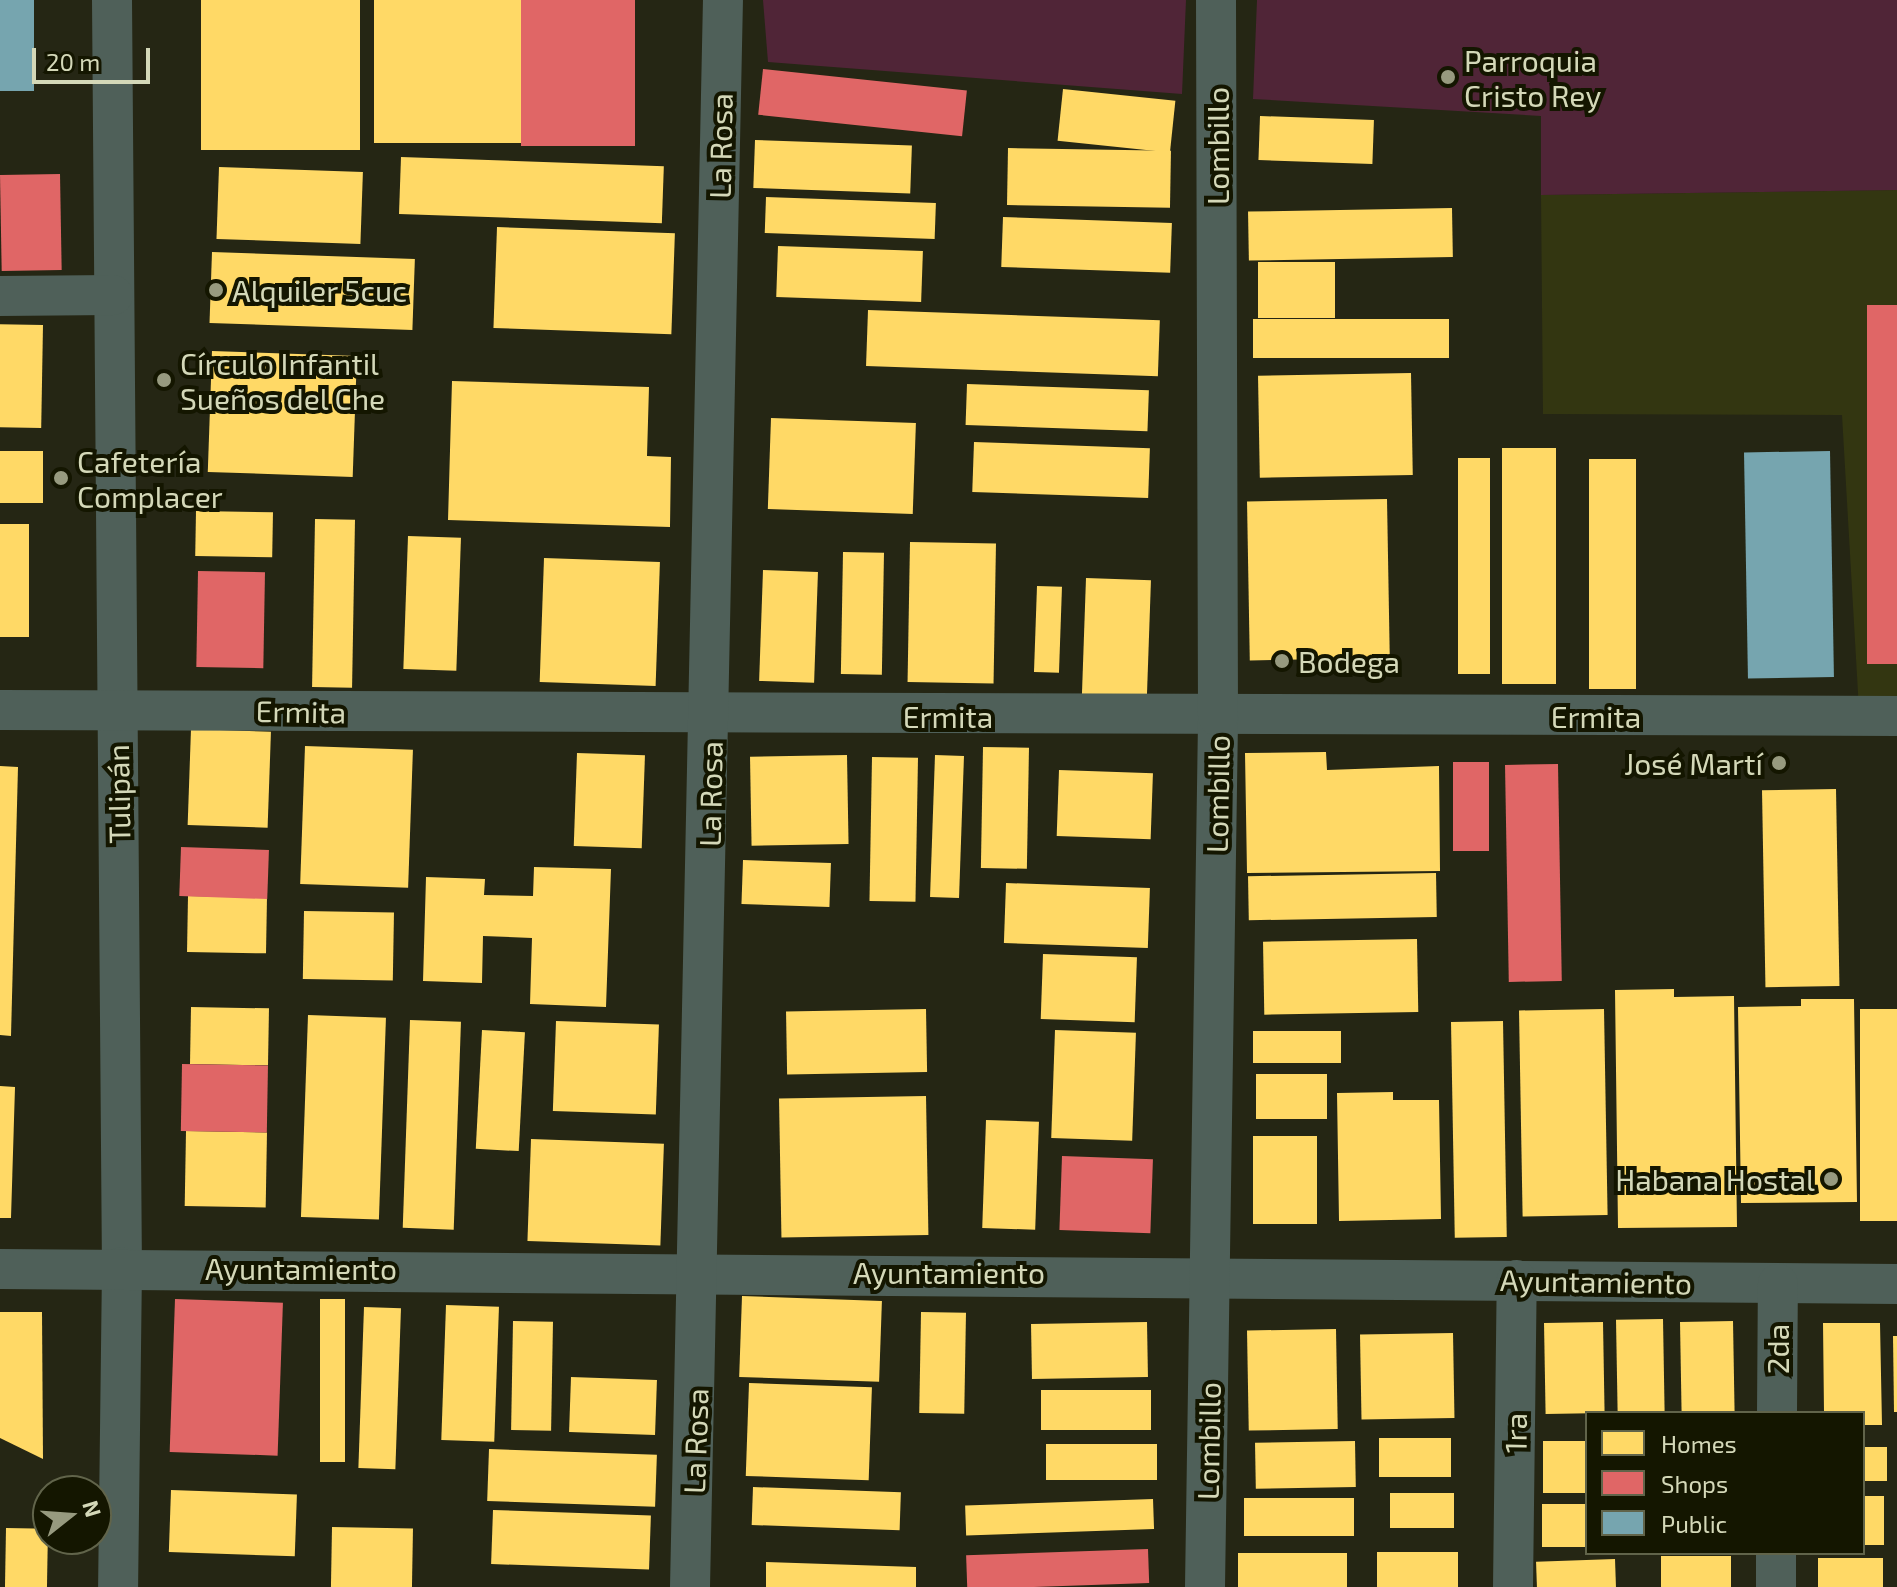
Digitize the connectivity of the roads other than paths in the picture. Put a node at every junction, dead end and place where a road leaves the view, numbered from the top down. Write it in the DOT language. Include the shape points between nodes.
graph roads {
  1 [pos="112,0"];
  2 [pos="723,0"];
  3 [pos="1216,0"];
  4 [pos="113,295"];
  5 [pos="0,296"];
  6 [pos="117,709"];
  7 [pos="0,710"];
  8 [pos="711,716"];
  9 [pos="1218,716"];
  10 [pos="1897,716"];
  11 [pos="122,1267"];
  12 [pos="0,1269"];
  13 [pos="701,1271"];
  14 [pos="1213,1274"];
  15 [pos="1517,1280"];
  16 [pos="1778,1284"];
  17 [pos="1897,1284"];
  18 [pos="1777,1411"];
  19 [pos="1776,1555"];
  20 [pos="118,1587"];
  21 [pos="690,1587"];
  22 [pos="1205,1587"];
  23 [pos="1513,1587"];
  24 [pos="1776,1587"];
  1 -- 4 [label="street, Tulipán"];
  2 -- 8 [label="street, La Rosa"];
  3 -- 9 [label="street, Lombillo"];
  4 -- 5 [label="street"];
  4 -- 6 [label="street, Tulipán"];
  6 -- 7 [label="street, Ermita"];
  6 -- 8 [label="street, Ermita"];
  6 -- 11 [label="street, Tulipán"];
  8 -- 9 [label="street, Ermita"];
  8 -- 13 [label="street, La Rosa"];
  9 -- 10 [label="street, Ermita"];
  9 -- 14 [label="street, Lombillo"];
  11 -- 12 [label="street, Ayuntamiento"];
  11 -- 13 [label="street, Ayuntamiento"];
  11 -- 20 [label="street, Tulipán"];
  13 -- 14 [label="street, Ayuntamiento"];
  13 -- 21 [label="street, La Rosa"];
  14 -- 15 [label="street, Ayuntamiento"];
  14 -- 22 [label="street, Lombillo"];
  15 -- 16 [label="street, Ayuntamiento"];
  15 -- 23 [label="street, 1ra"];
  16 -- 17 [label="street, Ayuntamiento"];
  16 -- 18 [label="street, 2da"];
  19 -- 24 [label="street"];
}
